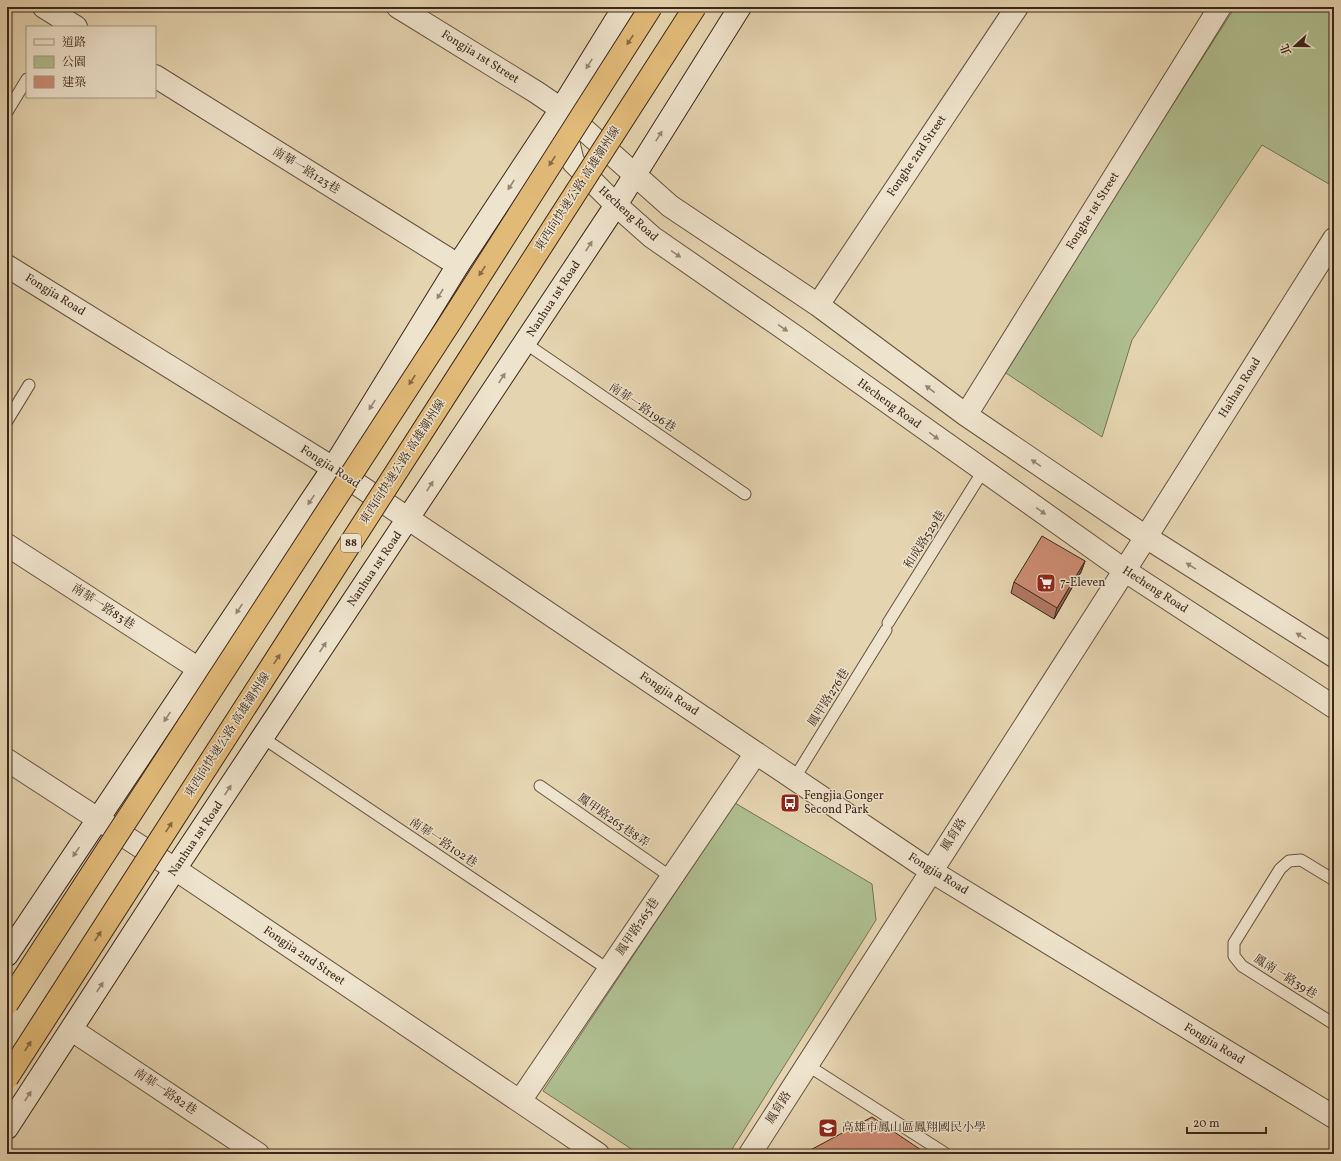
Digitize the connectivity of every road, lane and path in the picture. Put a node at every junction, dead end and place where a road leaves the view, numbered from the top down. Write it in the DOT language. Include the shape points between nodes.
graph roads {
  1 [pos="44,7"];
  2 [pos="398,7"];
  3 [pos="624,7"];
  4 [pos="651,7"];
  5 [pos="695,7"];
  6 [pos="740,7"];
  7 [pos="1017,7"];
  8 [pos="1220,7"];
  9 [pos="67,24"];
  10 [pos="156,77"];
  11 [pos="26,81"];
  12 [pos="561,109"];
  13 [pos="7,112"];
  14 [pos="634,175"];
  15 [pos="616,205"];
  16 [pos="1334,239"];
  17 [pos="7,266"];
  18 [pos="458,266"];
  19 [pos="818,305"];
  20 [pos="524,343"];
  21 [pos="29,385"];
  22 [pos="966,415"];
  23 [pos="7,421"];
  24 [pos="333,468"];
  25 [pos="983,471"];
  26 [pos="745,494"];
  27 [pos="409,519"];
  28 [pos="1146,537"];
  29 [pos="7,544"];
  30 [pos="1124,570"];
  31 [pos="887,627"];
  32 [pos="1334,656"];
  33 [pos="200,668"];
  34 [pos="1334,707"];
  35 [pos="263,738"];
  36 [pos="756,753"];
  37 [pos="7,760"];
  38 [pos="794,779"];
  39 [pos="540,786"];
  40 [pos="98,820"];
  41 [pos="176,869"];
  42 [pos="931,870"];
  43 [pos="671,877"];
  44 [pos="1334,880"];
  45 [pos="7,955"];
  46 [pos="609,970"];
  47 [pos="7,1004"];
  48 [pos="1334,1024"];
  49 [pos="72,1030"];
  50 [pos="807,1065"];
  51 [pos="7,1078"];
  52 [pos="520,1101"];
  53 [pos="1334,1117"];
  54 [pos="7,1128"];
  55 [pos="258,1154"];
  56 [pos="598,1154"];
  57 [pos="750,1154"];
  58 [pos="946,1154"];
  1 -- 9 [label="street"];
  2 -- 12 [label="street, Fongjia 1st Street"];
  3 -- 12 [label="street, one-way"];
  4 -- 47 [label="highway, one-way, bridge"];
  51 -- 5 [label="highway, 東西向快速公路 高雄潮州線 / 88, one-way, bridge"];
  14 -- 6 [label="street, Nanhua 1st Road, one-way"];
  7 -- 19 [label="street, Fonghe 2nd Street"];
  8 -- 22 [label="street, Fonghe 1st Street"];
  10 -- 18 [label="street, 南華一路123巷"];
  11 -- 13 [label="lane"];
  12 -- 14 [label="street"];
  12 -- 15 [label="street, Hecheng Road" via="573,162"];
  12 -- 18 [label="street, one-way"];
  14 -- 15 [label="street, Nanhua 1st Road"];
  14 -- 19 [label="street" via="670,206"];
  20 -- 15 [label="street, Nanhua 1st Road, one-way"];
  15 -- 25 [label="street, Hecheng Road, one-way" via="652,237"];
  16 -- 28 [label="street, Haihan Road"];
  17 -- 24 [label="street, Fongjia Road"];
  18 -- 24 [label="street, one-way"];
  22 -- 19 [label="street, one-way"];
  20 -- 26 [label="lane, 南華一路196巷"];
  27 -- 20 [label="street, Nanhua 1st Road, one-way"];
  21 -- 23 [label="lane"];
  28 -- 22 [label="street, one-way"];
  24 -- 27 [label="street, Fongjia Road"];
  24 -- 33 [label="street, one-way"];
  25 -- 30 [label="street, Hecheng Road, one-way"];
  25 -- 31 [label="lane, 和成路529巷"];
  35 -- 27 [label="street, Nanhua 1st Road, one-way"];
  27 -- 36 [label="street, Fongjia Road"];
  28 -- 30 [label="street, 鳳育路"];
  32 -- 28 [label="street, one-way"];
  29 -- 33 [label="street, 南華一路83巷"];
  30 -- 34 [label="street, Hecheng Road"];
  30 -- 42 [label="street, 鳳育路"];
  31 -- 38 [label="lane, 鳳甲路276巷"];
  33 -- 40 [label="street, one-way"];
  41 -- 35 [label="street, Nanhua 1st Road, one-way"];
  35 -- 46 [label="lane, 南華一路102巷"];
  36 -- 38 [label="street, Fongjia Road"];
  36 -- 43 [label="street, 鳳甲路265巷"];
  37 -- 40 [label="street, Fongjia 2nd Street"];
  38 -- 42 [label="street, Fongjia Road"];
  39 -- 43 [label="lane, 鳳甲路265巷8弄"];
  40 -- 41 [label="street, Fongjia 2nd Street"];
  40 -- 45 [label="street, one-way"];
  49 -- 41 [label="street, Nanhua 1st Road, one-way"];
  41 -- 52 [label="street, Fongjia 2nd Street"];
  42 -- 50 [label="street, 鳳育路"];
  42 -- 53 [label="street, Fongjia Road"];
  43 -- 46 [label="street, 鳳甲路265巷"];
  44 -- 48 [label="lane, 鳳南一路39巷" via="1301,860 1289,861 1280,869 1234,943 1234,956 1242,966"];
  46 -- 52 [label="street, 鳳甲路265巷"];
  54 -- 49 [label="street, Nanhua 1st Road, one-way"];
  49 -- 55 [label="street, 南華一路82巷"];
  50 -- 57 [label="street, 鳳育路"];
  50 -- 58 [label="lane"];
  52 -- 56 [label="street, Fongjia 2nd Street"];
}
